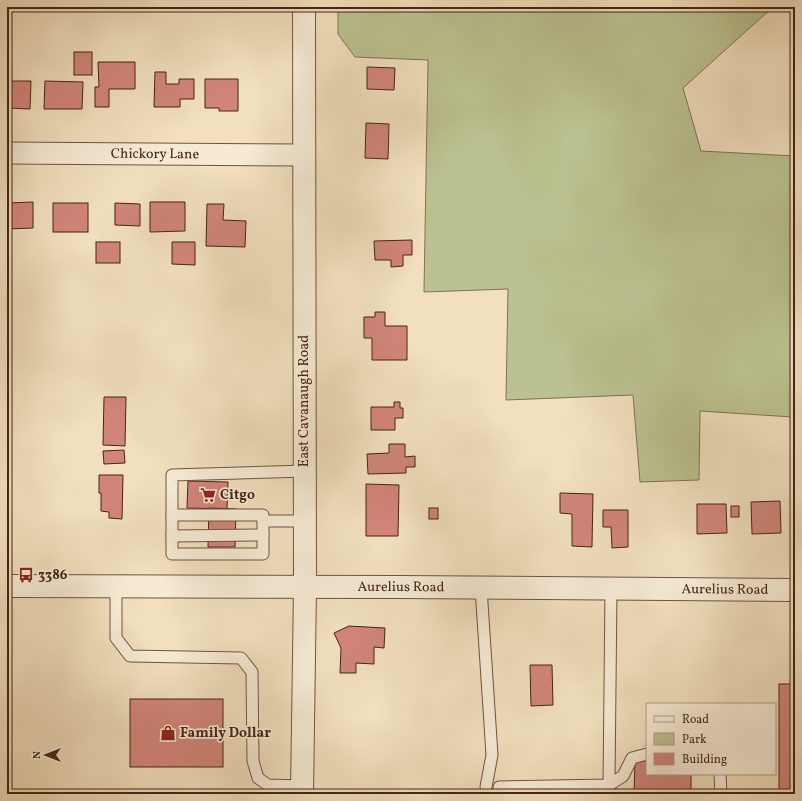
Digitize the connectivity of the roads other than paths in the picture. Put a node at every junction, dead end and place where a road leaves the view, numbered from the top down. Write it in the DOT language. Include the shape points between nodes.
graph roads {
  1 [pos="304,7"];
  2 [pos="7,153"];
  3 [pos="304,155"];
  4 [pos="305,471"];
  5 [pos="172,515"];
  6 [pos="263,521"];
  7 [pos="305,521"];
  8 [pos="172,536"];
  9 [pos="263,536"];
  10 [pos="7,586"];
  11 [pos="116,586"];
  12 [pos="305,587"];
  13 [pos="481,588"];
  14 [pos="611,589"];
  15 [pos="795,590"];
  16 [pos="646,754"];
  17 [pos="720,775"];
  18 [pos="609,785"];
  19 [pos="486,787"];
  20 [pos="499,787"];
  21 [pos="302,790"];
  22 [pos="721,794"];
  1 -- 3 [label="street, East Cavanaugh Road"];
  2 -- 3 [label="street, Chickory Lane"];
  3 -- 4 [label="street, East Cavanaugh Road"];
  4 -- 5 [label="lane" via="172,474"];
  4 -- 7 [label="street, East Cavanaugh Road"];
  5 -- 6 [label="lane" via="263,515"];
  5 -- 8 [label="lane"];
  6 -- 7 [label="lane"];
  6 -- 9 [label="lane"];
  7 -- 12 [label="street, East Cavanaugh Road"];
  8 -- 9 [label="lane"];
  8 -- 9 [label="lane" via="172,554 263,554"];
  10 -- 11 [label="street, Aurelius Road"];
  11 -- 12 [label="street, Aurelius Road"];
  11 -- 21 [label="lane" via="116,638 130,656 241,658 252,672 253,761 258,778 268,785"];
  12 -- 13 [label="street, Aurelius Road"];
  12 -- 21 [label="street, East Cavanaugh Road"];
  13 -- 14 [label="street, Aurelius Road"];
  13 -- 19 [label="lane" via="492,755"];
  14 -- 15 [label="street, Aurelius Road"];
  14 -- 18 [label="lane"];
  16 -- 18 [label="lane" via="632,758 623,776"];
  17 -- 22 [label="lane"];
  18 -- 20 [label="lane"];
}
